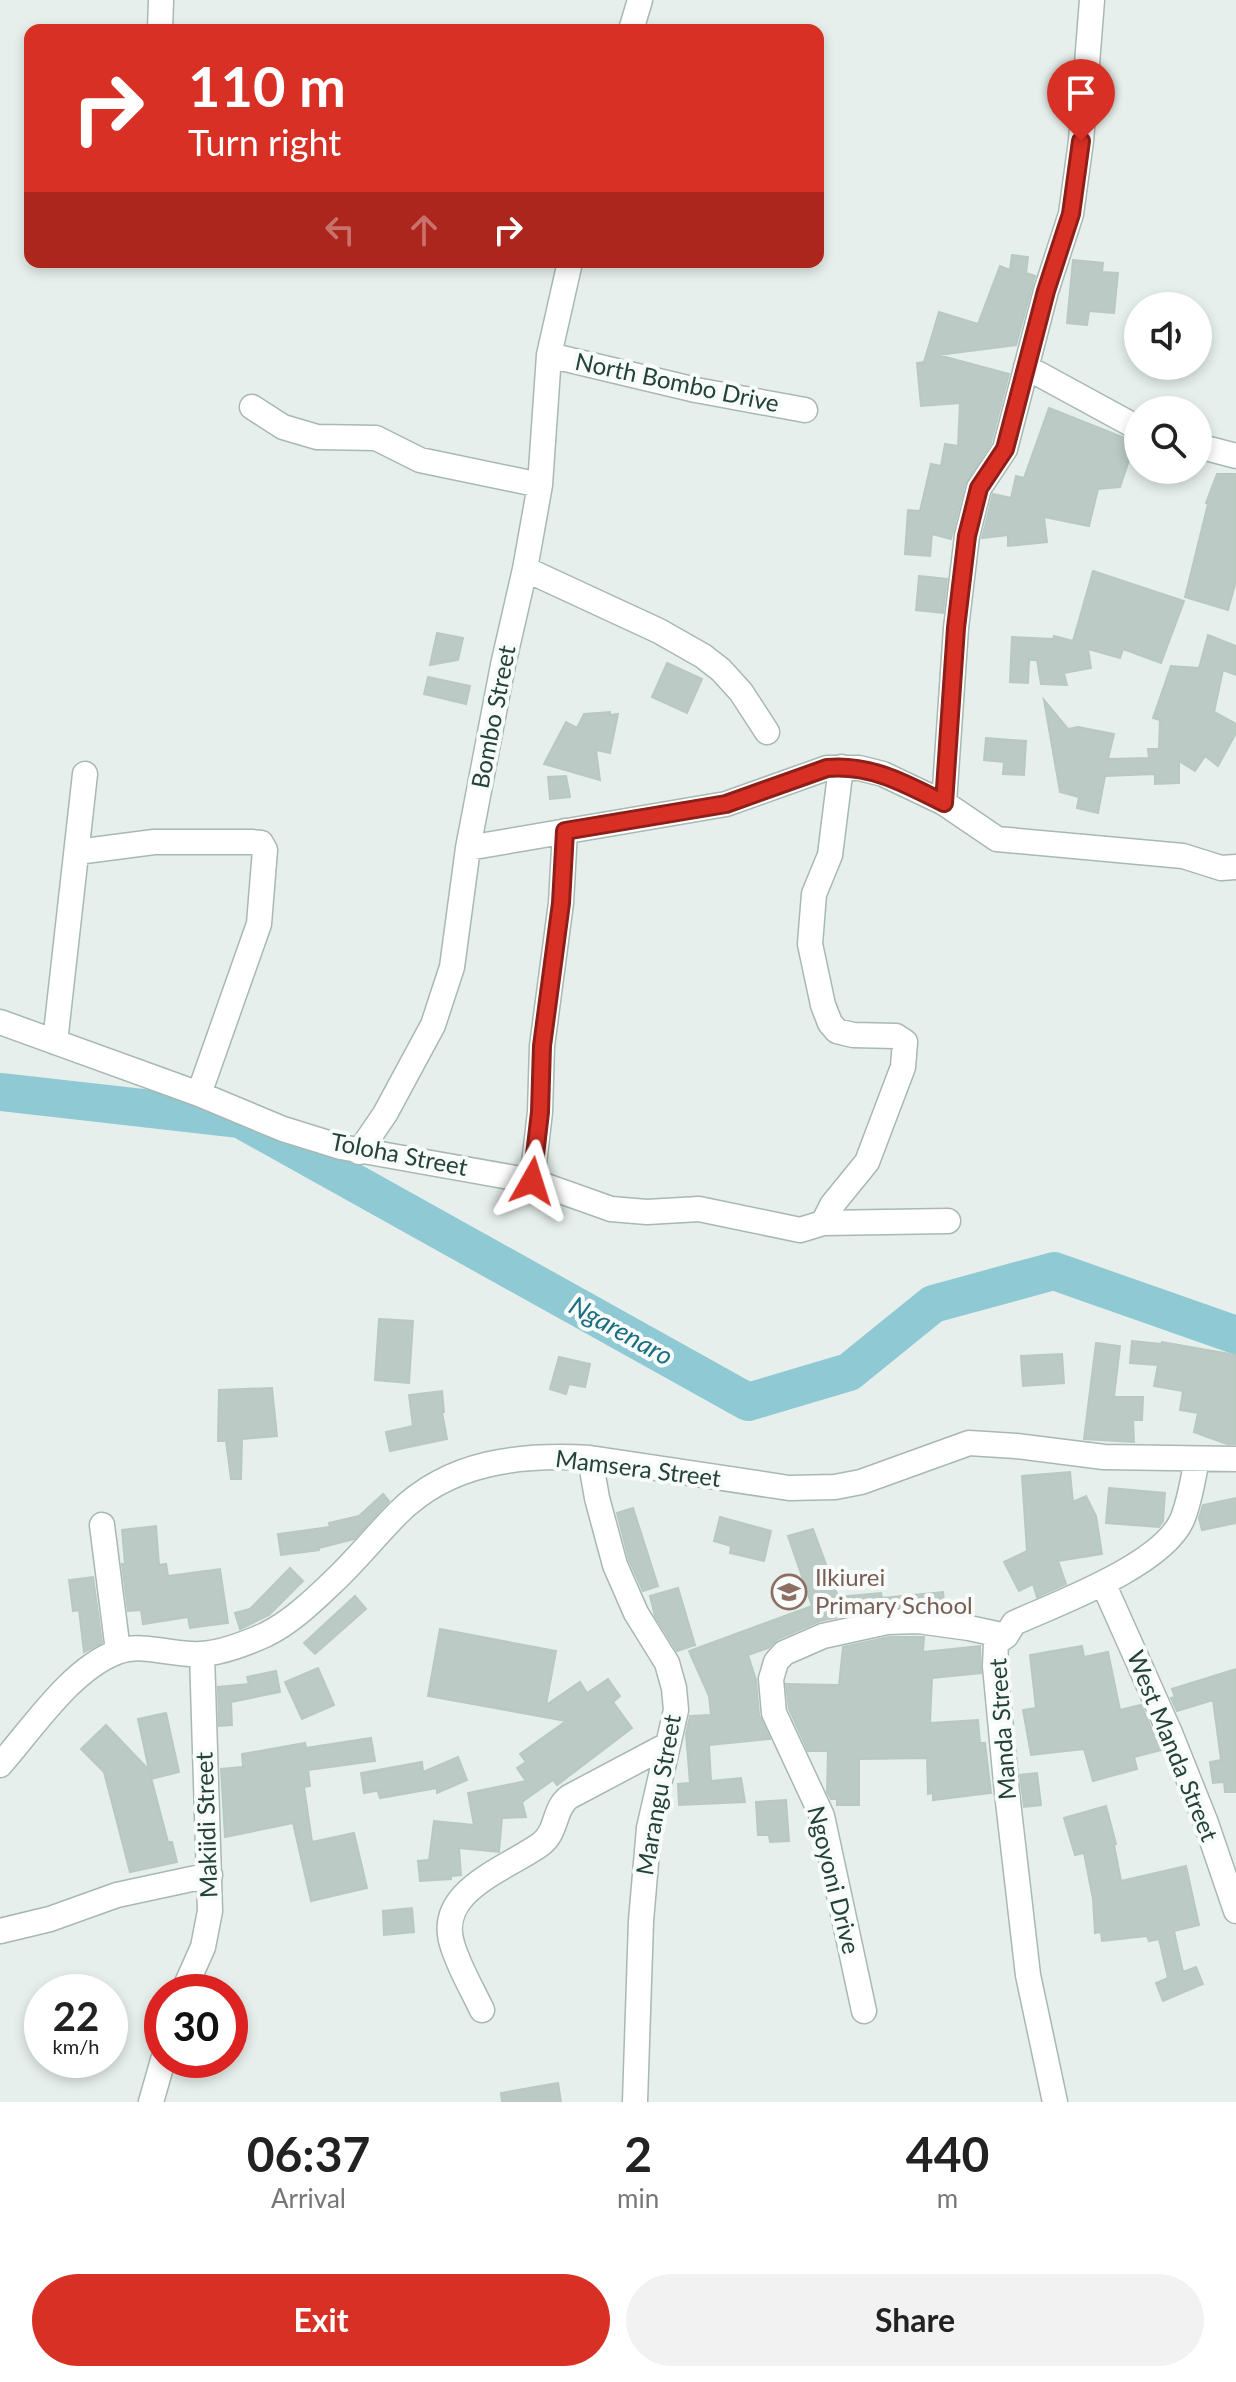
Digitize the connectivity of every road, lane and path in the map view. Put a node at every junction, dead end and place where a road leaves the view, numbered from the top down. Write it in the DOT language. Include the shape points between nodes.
graph roads {
  1 [pos="161,0"];
  2 [pos="640,0"];
  3 [pos="1092,0"];
  4 [pos="160,24"];
  5 [pos="633,24"];
  6 [pos="569,268"];
  7 [pos="549,355"];
  8 [pos="1026,367"];
  9 [pos="252,407"];
  10 [pos="805,410"];
  11 [pos="1124,420"];
  12 [pos="1212,450"];
  13 [pos="1236,456"];
  14 [pos="540,485"];
  15 [pos="525,569"];
  16 [pos="767,732"];
  17 [pos="841,767"];
  18 [pos="85,774"];
  19 [pos="944,803"];
  20 [pos="565,831"];
  21 [pos="468,848"];
  22 [pos="77,852"];
  23 [pos="1236,867"];
  24 [pos="0,1022"];
  25 [pos="55,1042"];
  26 [pos="199,1094"];
  27 [pos="359,1152"];
  28 [pos="532,1181"];
  29 [pos="948,1221"];
  30 [pos="823,1223"];
  31 [pos="590,1458"];
  32 [pos="1197,1459"];
  33 [pos="1236,1459"];
  34 [pos="102,1525"];
  35 [pos="1103,1583"];
  36 [pos="1006,1636"];
  37 [pos="118,1651"];
  38 [pos="202,1654"];
  39 [pos="0,1733"];
  40 [pos="667,1745"];
  41 [pos="3,1761"];
  42 [pos="210,1875"];
  43 [pos="1236,1911"];
  44 [pos="0,1931"];
  45 [pos="191,1974"];
  46 [pos="482,2010"];
  47 [pos="864,2011"];
  48 [pos="158,2078"];
  49 [pos="151,2102"];
  50 [pos="635,2102"];
  51 [pos="1055,2102"];
  1 -- 4 [label="street"];
  2 -- 5 [label="street"];
  3 -- 8 [label="street" via="1071,214"];
  6 -- 7 [label="street, Bombo Street"];
  7 -- 10 [label="street, North Bombo Drive"];
  7 -- 14 [label="street, Bombo Street"];
  8 -- 11 [label="street"];
  8 -- 19 [label="street" via="1005,449 979,488 967,536"];
  9 -- 14 [label="street" via="283,427 317,437 376,438 420,460"];
  12 -- 13 [label="street"];
  14 -- 15 [label="street, Bombo Street"];
  15 -- 16 [label="street" via="703,656 741,692"];
  15 -- 21 [label="street, Bombo Street"];
  17 -- 19 [label="street" via="883,774"];
  17 -- 20 [label="street" via="726,804"];
  17 -- 30 [label="street" via="830,855 814,894 810,944 823,1005 837,1031 896,1036 905,1042 903,1067 867,1162"];
  18 -- 22 [label="street"];
  19 -- 23 [label="street" via="997,839 1183,856 1221,868"];
  20 -- 21 [label="street"];
  20 -- 28 [label="street"];
  21 -- 27 [label="street, Bombo Street" via="444,996 385,1114"];
  22 -- 25 [label="street"];
  22 -- 26 [label="street" via="154,842 252,842 265,850 259,924"];
  24 -- 25 [label="street, Toloha Street"];
  25 -- 26 [label="street, Toloha Street"];
  26 -- 27 [label="street, Toloha Street" via="283,1129"];
  27 -- 28 [label="street, Toloha Street"];
  28 -- 30 [label="street, Toloha Street" via="627,1212 699,1209 800,1230"];
  29 -- 30 [label="street, Toloha Street"];
  31 -- 32 [label="street, Mamsera Street" via="789,1488 861,1482 969,1443 1104,1457"];
  31 -- 38 [label="street, Mamsera Street" via="497,1461 453,1475 417,1496 293,1616 267,1634"];
  31 -- 40 [label="street, Marangu Street" via="615,1565 671,1676 676,1710"];
  32 -- 33 [label="street, Mamsera Street"];
  32 -- 35 [label="street, Manda Street" via="1182,1520 1171,1537"];
  34 -- 37 [label="street"];
  35 -- 36 [label="street, Manda Street" via="1014,1623"];
  35 -- 43 [label="street, West Manda Street" via="1170,1733"];
  36 -- 47 [label="street, Ngoyoni Drive" via="918,1621 887,1622 823,1636 784,1653 776,1662 771,1679 774,1713 822,1816"];
  36 -- 51 [label="street, Manda Street" via="996,1643 995,1666 1007,1793 1028,1975"];
  37 -- 38 [label="street, Mamsera Street"];
  37 -- 41 [label="street" via="56,1697"];
  38 -- 42 [label="street, Makiidi Street"];
  39 -- 41 [label="street"];
  40 -- 46 [label="street" via="569,1797 557,1809 550,1835 542,1843 463,1895 450,1924 452,1945"];
  40 -- 50 [label="street, Marangu Street" via="649,1828"];
  42 -- 44 [label="street" via="117,1895"];
  42 -- 45 [label="street, Makiidi Street" via="210,1911"];
  48 -- 49 [label="street"];
}
